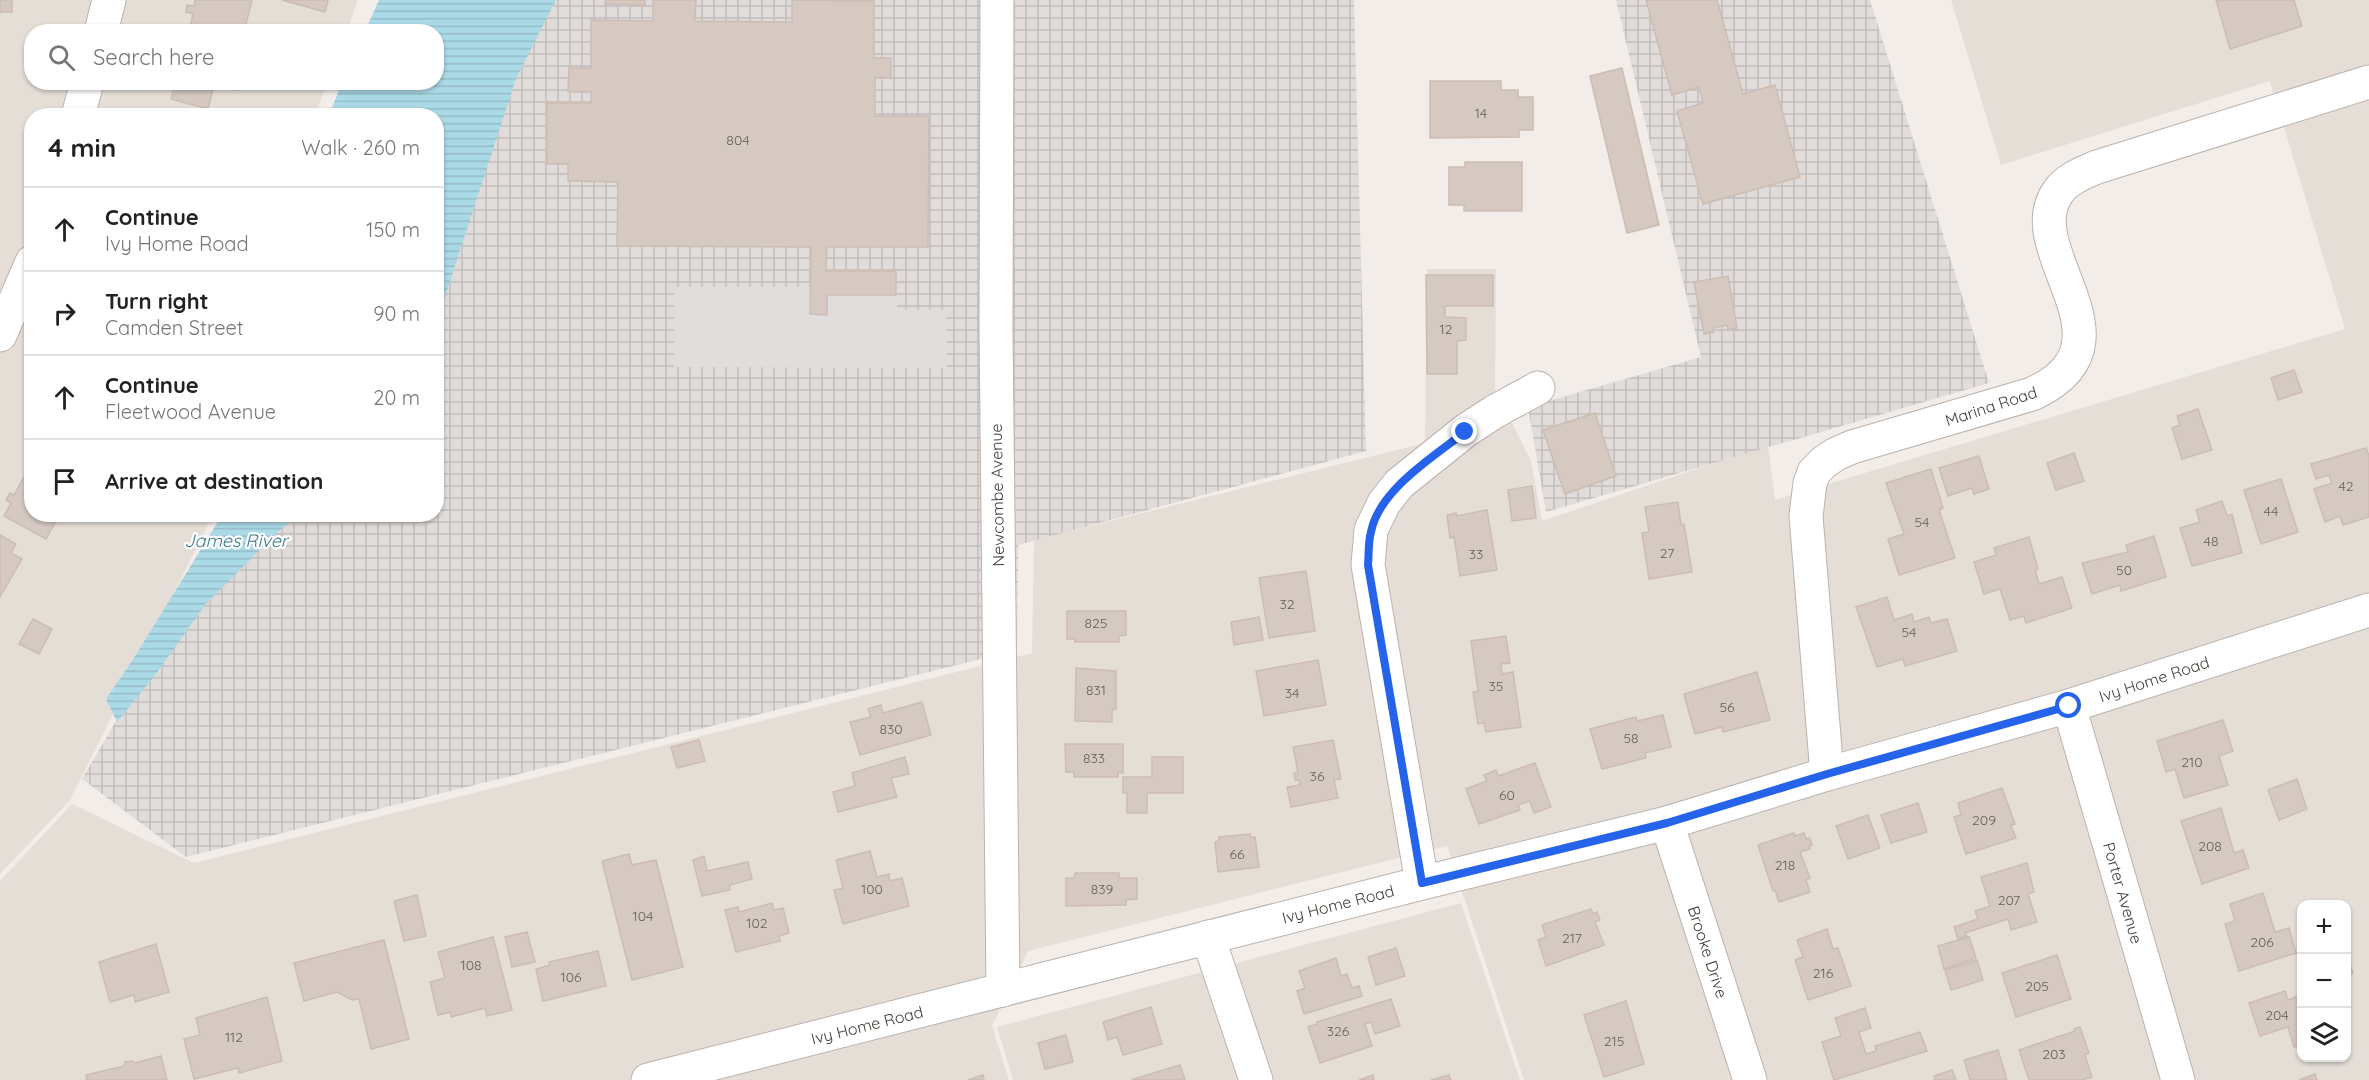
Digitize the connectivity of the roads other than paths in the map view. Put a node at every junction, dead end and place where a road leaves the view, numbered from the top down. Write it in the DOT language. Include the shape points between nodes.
graph roads {
  1 [pos="110,0"];
  2 [pos="997,0"];
  3 [pos="103,24"];
  4 [pos="2369,82"];
  5 [pos="85,90"];
  6 [pos="80,108"];
  7 [pos="24,280"];
  8 [pos="0,335"];
  9 [pos="1538,388"];
  10 [pos="2369,610"];
  11 [pos="2069,706"];
  12 [pos="1827,774"];
  13 [pos="1667,823"];
  14 [pos="1422,883"];
  15 [pos="1208,937"];
  16 [pos="1003,990"];
  17 [pos="648,1080"];
  18 [pos="1256,1080"];
  19 [pos="1750,1080"];
  20 [pos="2178,1080"];
  1 -- 3 [label="street"];
  2 -- 16 [label="street, Newcombe Avenue"];
  4 -- 12 [label="street, Marina Road" via="2097,167 2068,182 2053,202 2050,223 2074,302 2079,341 2059,379 2032,394 1852,447 1814,472 1806,516"];
  5 -- 6 [label="street"];
  7 -- 8 [label="street"];
  9 -- 14 [label="street" via="1465,432 1399,484 1371,530 1368,565"];
  10 -- 11 [label="street, Ivy Home Road"];
  11 -- 12 [label="street, Ivy Home Road"];
  11 -- 20 [label="street, Porter Avenue"];
  12 -- 13 [label="street, Ivy Home Road"];
  13 -- 14 [label="street, Ivy Home Road"];
  13 -- 19 [label="street, Brooke Drive"];
  14 -- 15 [label="street, Ivy Home Road"];
  15 -- 16 [label="street, Ivy Home Road"];
  15 -- 18 [label="street"];
  16 -- 17 [label="street, Ivy Home Road"];
}
